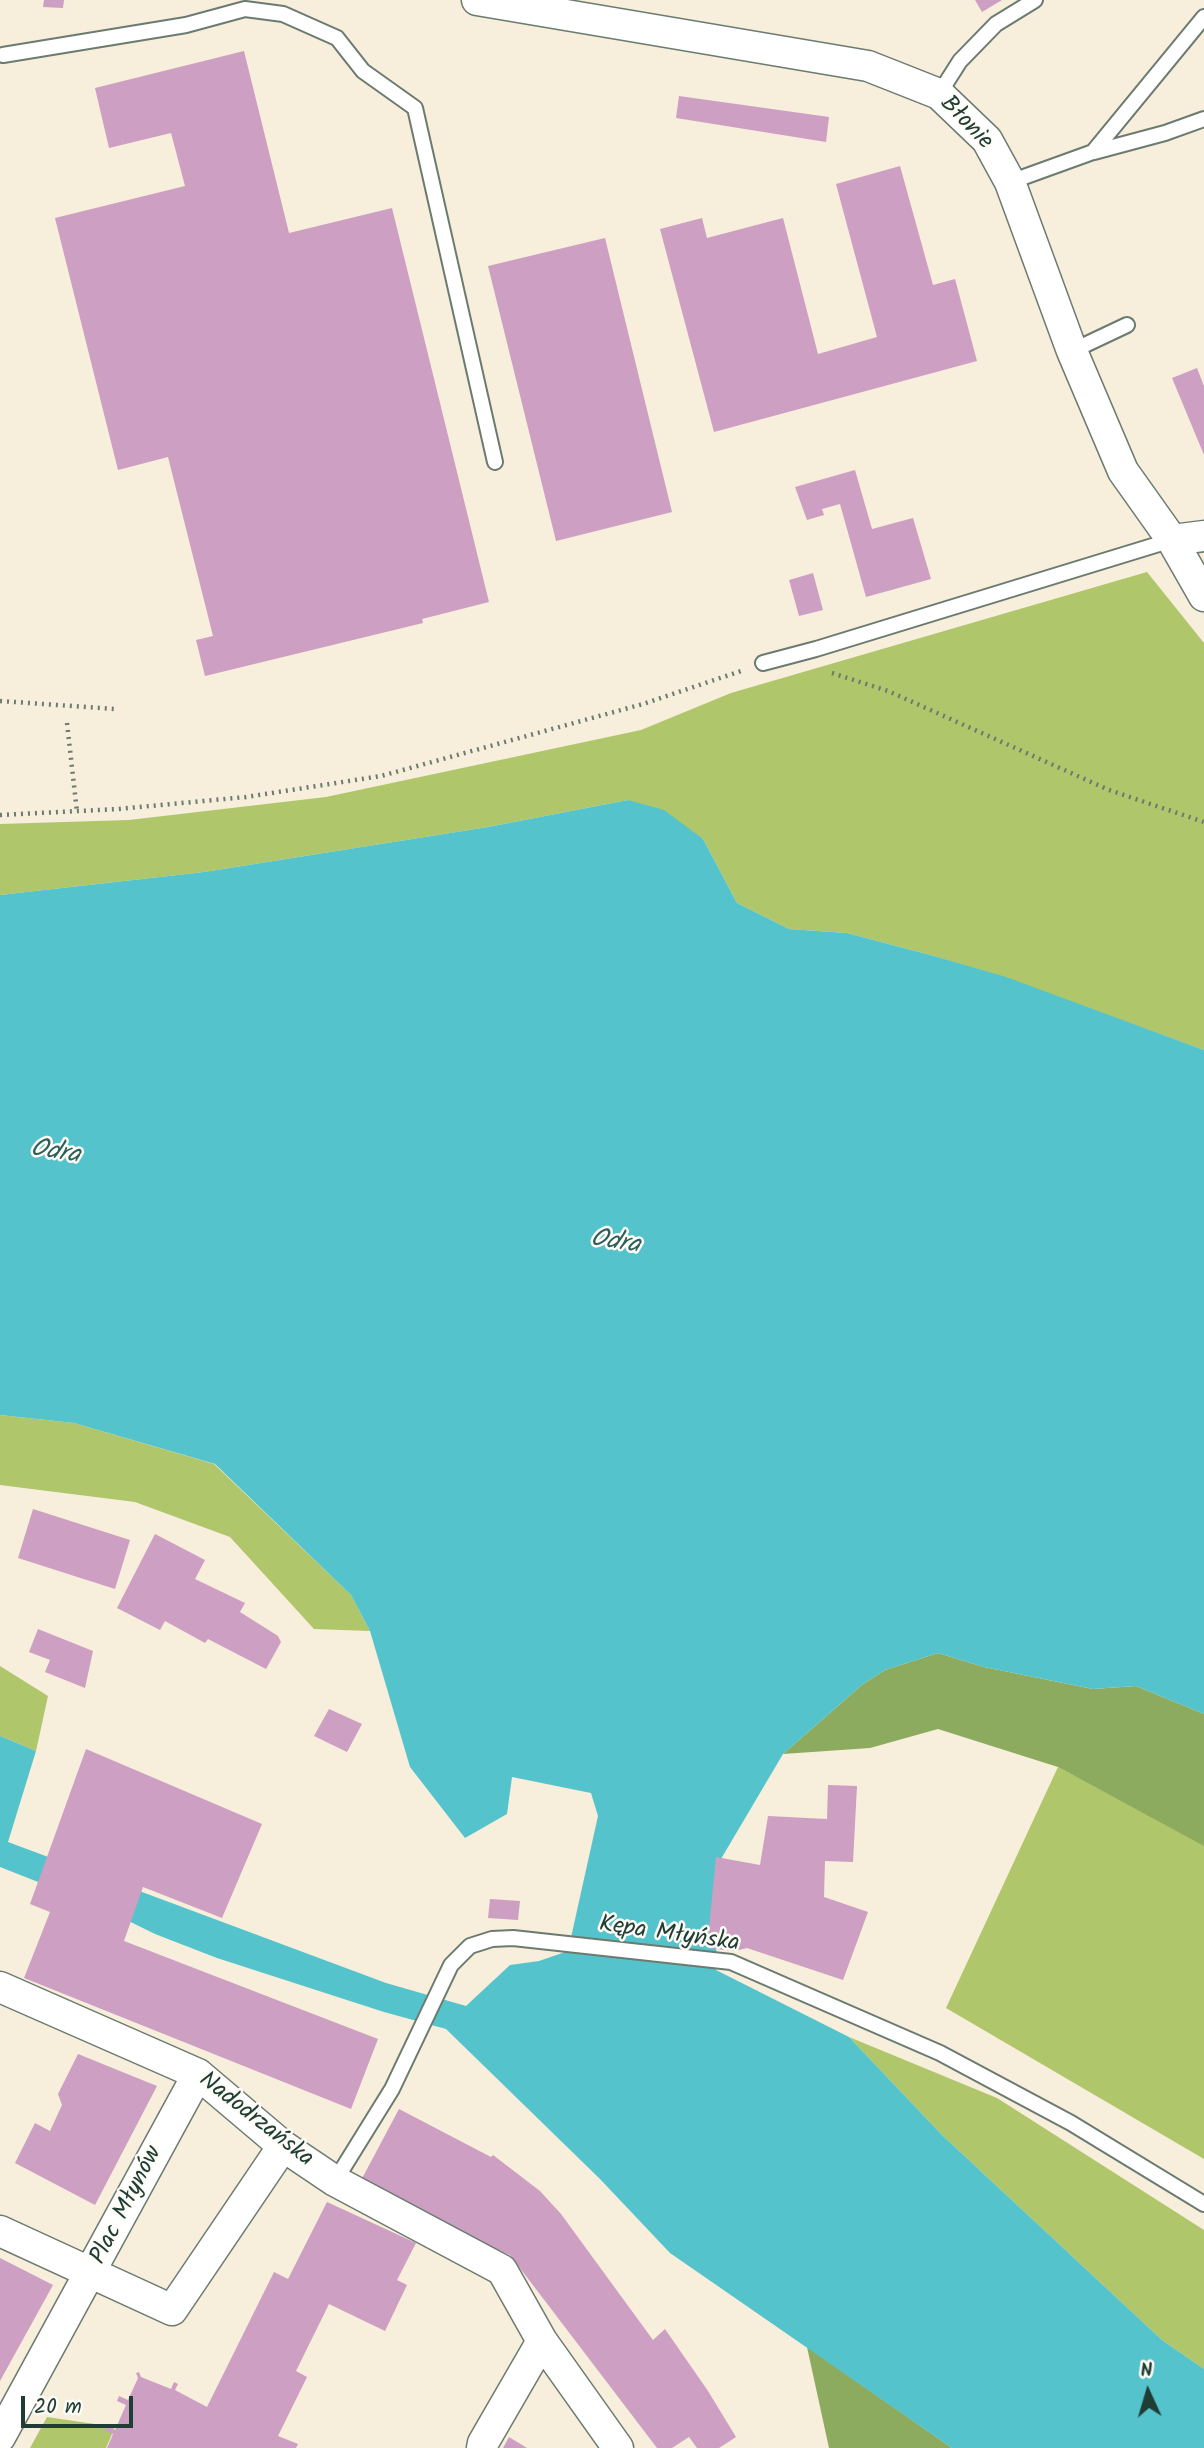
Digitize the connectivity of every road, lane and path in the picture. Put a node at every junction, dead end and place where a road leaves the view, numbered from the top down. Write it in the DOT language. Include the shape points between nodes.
graph roads {
  1 [pos="477,0"];
  2 [pos="1034,0"];
  3 [pos="1204,17"];
  4 [pos="3,55"];
  5 [pos="939,94"];
  6 [pos="1204,119"];
  7 [pos="1093,152"];
  8 [pos="1010,183"];
  9 [pos="1127,325"];
  10 [pos="1072,351"];
  11 [pos="495,462"];
  12 [pos="1204,536"];
  13 [pos="1172,540"];
  14 [pos="1204,596"];
  15 [pos="763,663"];
  16 [pos="830,673"];
  17 [pos="0,701"];
  18 [pos="115,709"];
  19 [pos="67,723"];
  20 [pos="77,811"];
  21 [pos="0,816"];
  22 [pos="1204,822"];
  23 [pos="0,1987"];
  24 [pos="198,2074"];
  25 [pos="282,2146"];
  26 [pos="335,2181"];
  27 [pos="1204,2204"];
  28 [pos="0,2231"];
  29 [pos="90,2271"];
  30 [pos="542,2340"];
  31 [pos="0,2437"];
  32 [pos="482,2448"];
  33 [pos="618,2448"];
  1 -- 5 [label="street, Błonie" via="868,66"];
  2 -- 5 [label="lane" via="996,24 960,61"];
  3 -- 7 [label="lane"];
  4 -- 11 [label="lane" via="186,25 245,9 283,14 337,38 363,71 415,108"];
  5 -- 8 [label="street, Błonie" via="987,140"];
  6 -- 7 [label="lane"];
  7 -- 8 [label="lane"];
  8 -- 10 [label="street, Błonie"];
  9 -- 10 [label="lane"];
  10 -- 13 [label="street, Błonie" via="1123,471"];
  12 -- 13 [label="street"];
  13 -- 14 [label="street, Błonie"];
  13 -- 15 [label="lane"];
  15 -- 20 [label="path" via="643,704 381,776 246,797"];
  16 -- 22 [label="path" via="888,691 1109,790"];
  17 -- 18 [label="path"];
  19 -- 20 [label="path"];
  20 -- 21 [label="path"];
  23 -- 24 [label="street, Nadodrzańska"];
  24 -- 25 [label="street, Nadodrzańska"];
  24 -- 29 [label="street, Plac Młynów"];
  25 -- 26 [label="street, Nadodrzańska"];
  25 -- 29 [label="street, Plac Młynów" via="172,2310"];
  26 -- 27 [label="lane, Kępa Młyńska" via="392,2089 452,1965 470,1946 513,1938 731,1962 940,2053 1071,2123"];
  26 -- 30 [label="street, Nadodrzańska" via="502,2270"];
  28 -- 29 [label="street"];
  29 -- 31 [label="street"];
  30 -- 32 [label="street"];
  30 -- 33 [label="street"];
}
